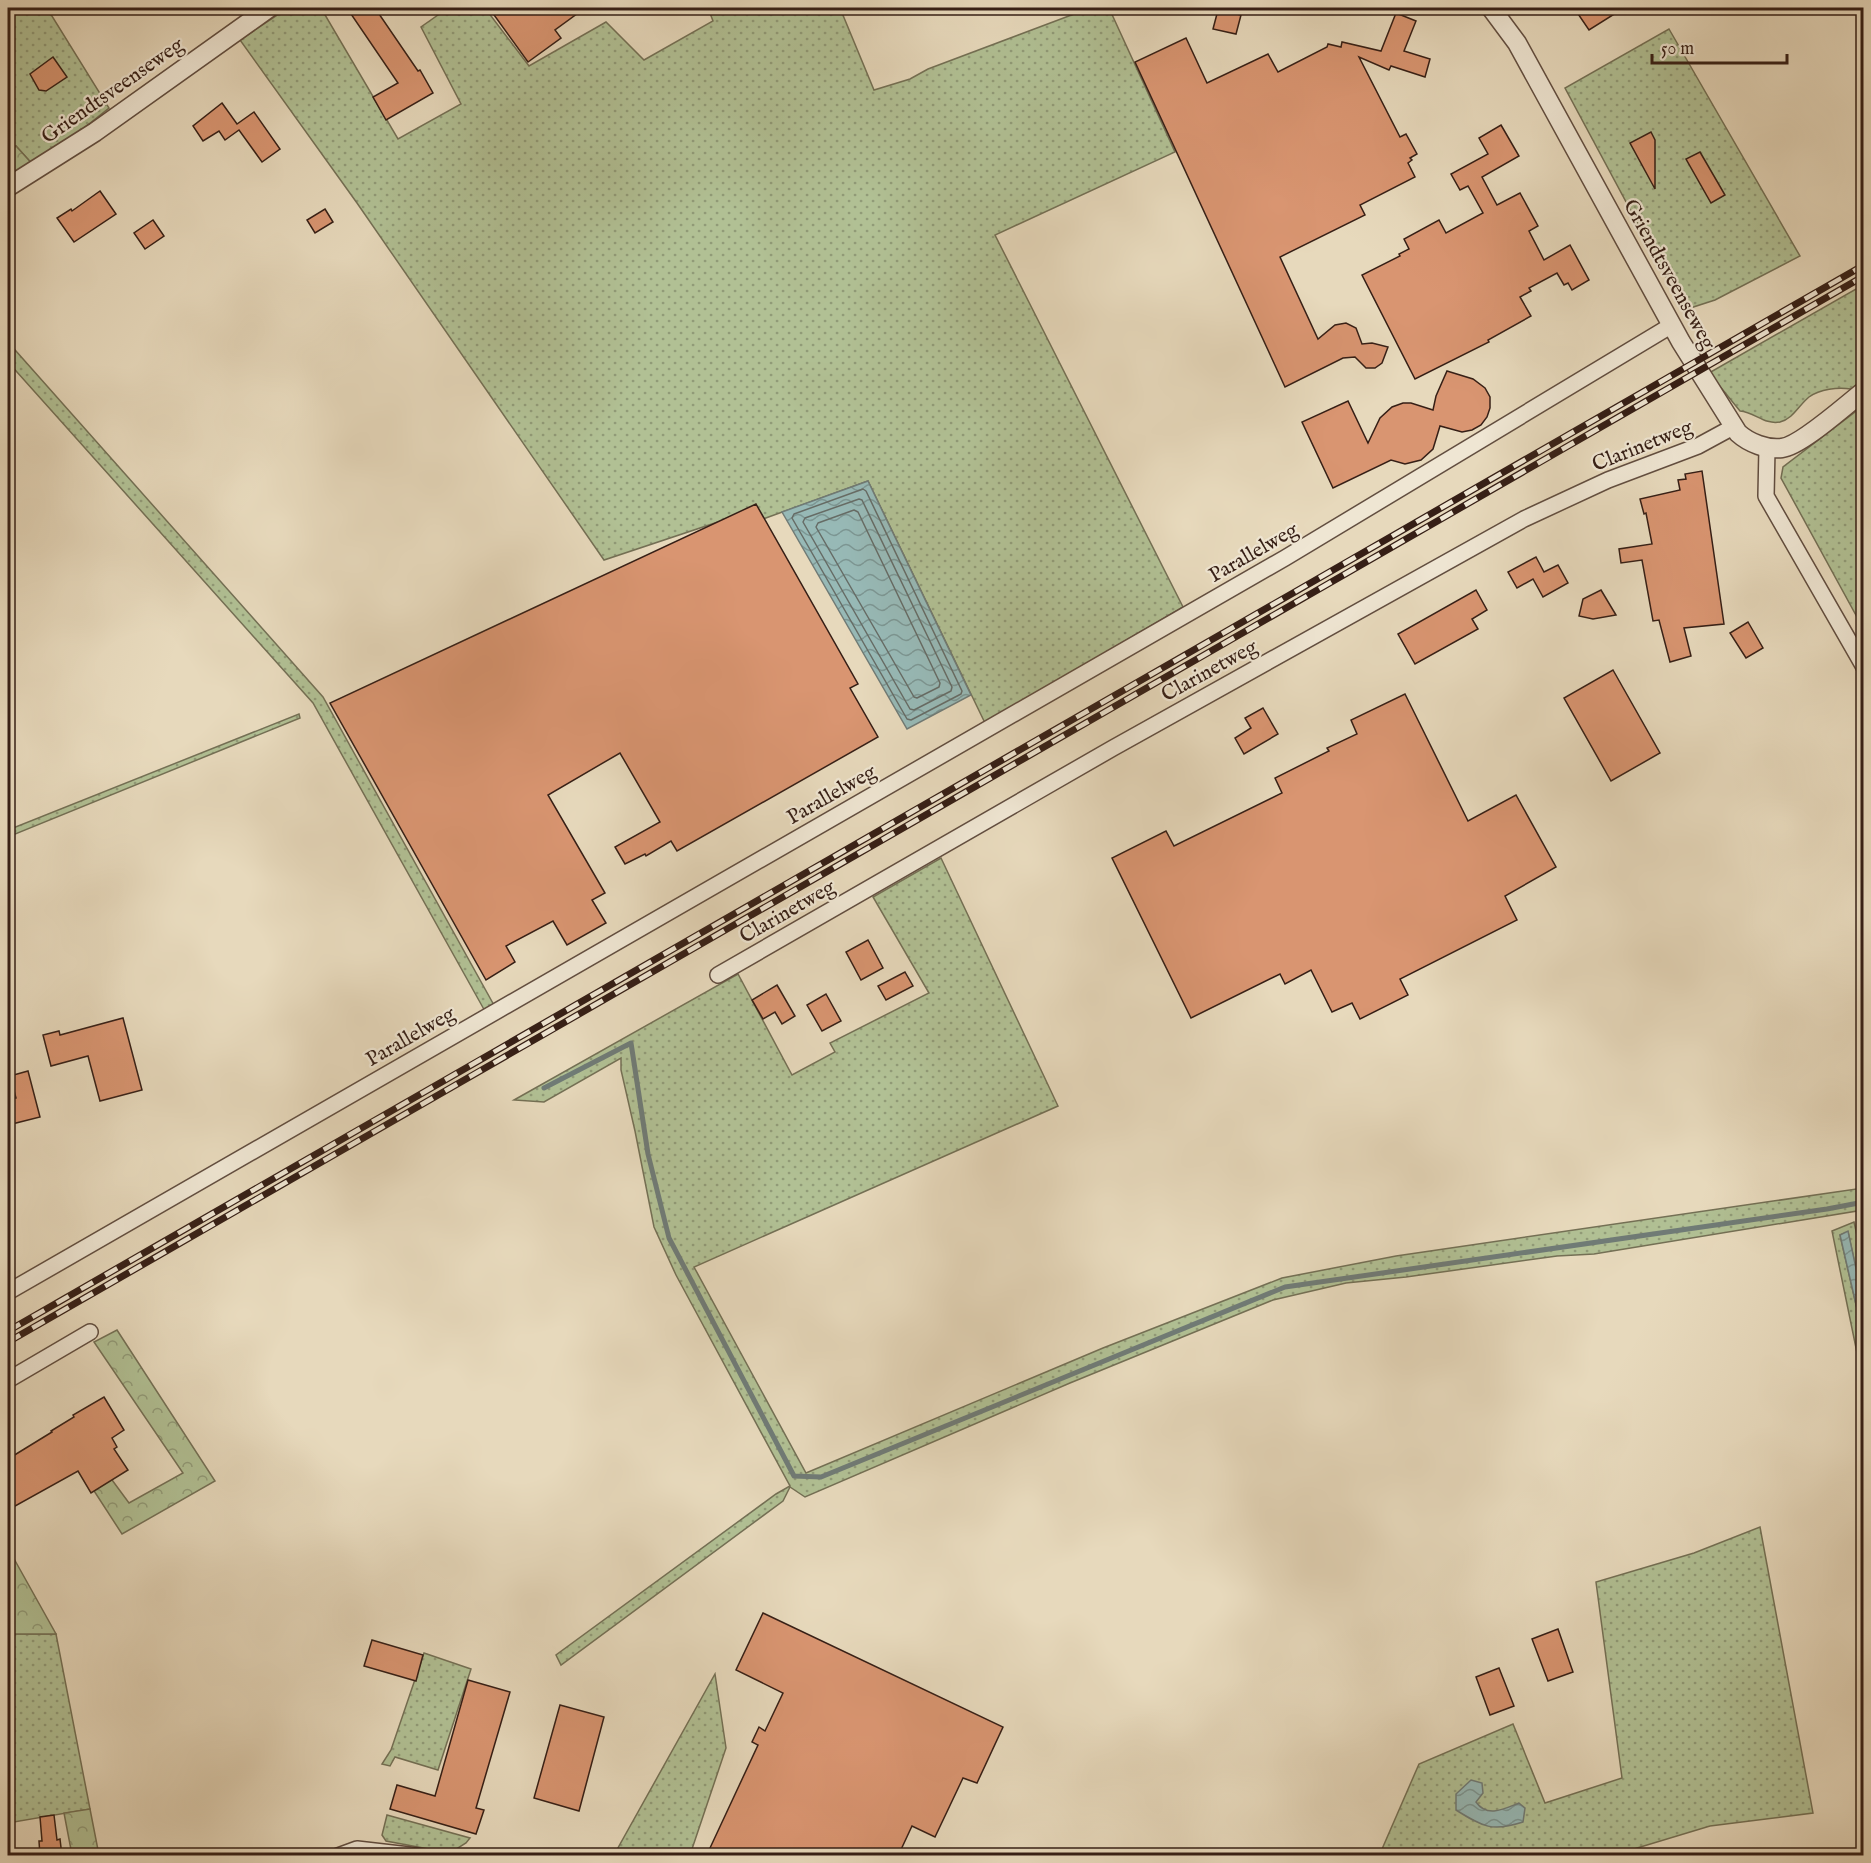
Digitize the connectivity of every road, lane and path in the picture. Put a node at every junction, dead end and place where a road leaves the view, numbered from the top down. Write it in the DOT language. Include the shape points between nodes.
graph roads {
  1 [pos="269,8"];
  2 [pos="1491,8"];
  3 [pos="8,187"];
  4 [pos="1672,325"];
  5 [pos="1863,391"];
  6 [pos="1732,427"];
  7 [pos="1767,448"];
  8 [pos="1863,667"];
  9 [pos="718,975"];
  10 [pos="8,1292"];
  11 [pos="90,1332"];
  12 [pos="8,1380"];
  13 [pos="338,1856"];
  14 [pos="418,1856"];
  1 -- 3 [label="street, Griendtsveenseweg" via="95,132"];
  2 -- 4 [label="street, Griendtsveenseweg" via="1517,43"];
  4 -- 6 [label="street, Griendtsveenseweg"];
  4 -- 10 [label="street, Parallelweg" via="1285,558"];
  5 -- 7 [label="street" via="1793,444"];
  6 -- 7 [label="street, Griendtsveenseweg" via="1745,439"];
  6 -- 9 [label="street, Clarinetweg" via="1698,446 1608,480 1476,544"];
  7 -- 8 [label="street" via="1766,496"];
  11 -- 12 [label="street"];
  13 -- 14 [label="street" via="357,1849"];
}
